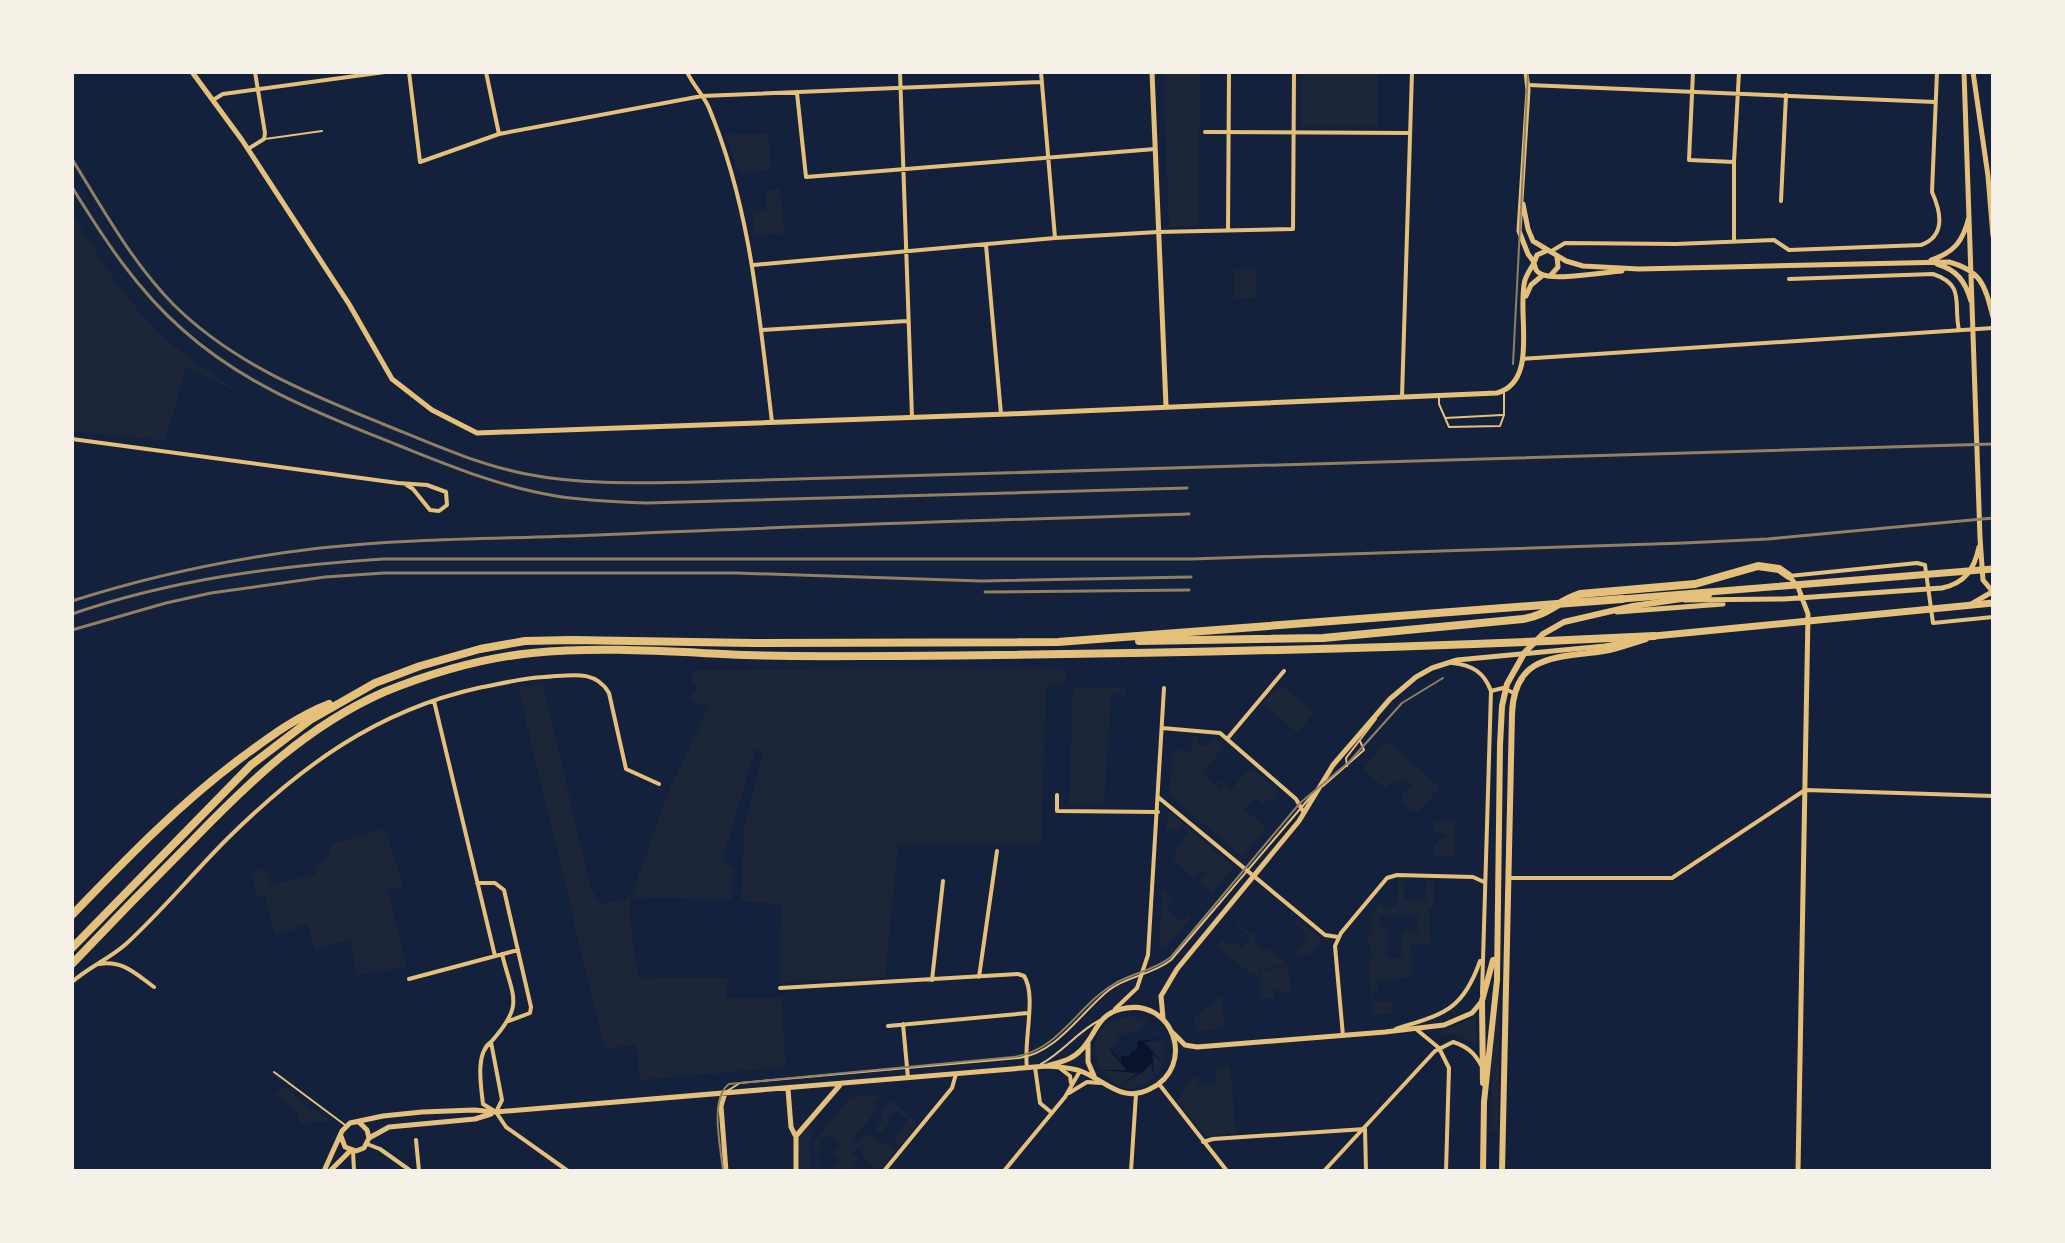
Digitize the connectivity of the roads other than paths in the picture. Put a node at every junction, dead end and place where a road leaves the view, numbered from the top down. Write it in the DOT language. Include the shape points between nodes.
graph roads {
  1 [pos="192,72"];
  2 [pos="255,72"];
  3 [pos="385,72"];
  4 [pos="409,72"];
  5 [pos="486,72"];
  6 [pos="687,72"];
  7 [pos="900,72"];
  8 [pos="1041,72"];
  9 [pos="1152,72"];
  10 [pos="1229,72"];
  11 [pos="1294,72"];
  12 [pos="1412,72"];
  13 [pos="1526,72"];
  14 [pos="1693,72"];
  15 [pos="1739,72"];
  16 [pos="1937,72"];
  17 [pos="1964,72"];
  18 [pos="1973,72"];
  19 [pos="1042,82"];
  20 [pos="1528,85"];
  21 [pos="258,89"];
  22 [pos="900,90"];
  23 [pos="1692,92"];
  24 [pos="797,93"];
  25 [pos="1738,93"];
  26 [pos="1786,95"];
  27 [pos="702,96"];
  28 [pos="213,100"];
  29 [pos="1935,102"];
  30 [pos="322,131"];
  31 [pos="1205,132"];
  32 [pos="1229,132"];
  33 [pos="1293,133"];
  34 [pos="1410,133"];
  35 [pos="499,134"];
  36 [pos="264,139"];
  37 [pos="1525,145"];
  38 [pos="248,149"];
  39 [pos="1155,149"];
  40 [pos="1519,150"];
  41 [pos="1048,156"];
  42 [pos="1734,162"];
  43 [pos="902,170"];
  44 [pos="1781,201"];
  45 [pos="1523,204"];
  46 [pos="1971,212"];
  47 [pos="1228,230"];
  48 [pos="1158,232"];
  49 [pos="1993,236"];
  50 [pos="1055,238"];
  51 [pos="1734,241"];
  52 [pos="986,245"];
  53 [pos="905,251"];
  54 [pos="1551,253"];
  55 [pos="1928,261"];
  56 [pos="1534,263"];
  57 [pos="753,265"];
  58 [pos="1639,269"];
  59 [pos="1973,272"];
  60 [pos="1546,275"];
  61 [pos="1789,279"];
  62 [pos="1524,304"];
  63 [pos="1974,310"];
  64 [pos="1993,317"];
  65 [pos="907,321"];
  66 [pos="1993,328"];
  67 [pos="762,330"];
  68 [pos="1959,330"];
  69 [pos="1522,359"];
  70 [pos="1504,391"];
  71 [pos="1439,396"];
  72 [pos="1402,398"];
  73 [pos="1166,406"];
  74 [pos="1001,414"];
  75 [pos="1504,415"];
  76 [pos="912,417"];
  77 [pos="1444,418"];
  78 [pos="772,422"];
  79 [pos="72,439"];
  80 [pos="405,484"];
  81 [pos="1980,538"];
  82 [pos="1993,569"];
  83 [pos="1789,576"];
  84 [pos="1764,587"];
  85 [pos="1993,592"];
  86 [pos="1622,599"];
  87 [pos="1784,599"];
  88 [pos="1672,600"];
  89 [pos="1993,603"];
  90 [pos="1965,605"];
  91 [pos="1591,614"];
  92 [pos="1993,617"];
  93 [pos="1654,636"];
  94 [pos="1058,642"];
  95 [pos="1446,663"];
  96 [pos="1284,671"];
  97 [pos="1164,688"];
  98 [pos="1491,691"];
  99 [pos="1514,693"];
  100 [pos="348,697"];
  101 [pos="433,700"];
  102 [pos="1385,705"];
  103 [pos="1162,728"];
  104 [pos="1227,739"];
  105 [pos="1360,741"];
  106 [pos="1348,766"];
  107 [pos="659,784"];
  108 [pos="1805,790"];
  109 [pos="1313,794"];
  110 [pos="1057,795"];
  111 [pos="1157,796"];
  112 [pos="1993,796"];
  113 [pos="1302,805"];
  114 [pos="1158,812"];
  115 [pos="1304,813"];
  116 [pos="997,851"];
  117 [pos="1247,870"];
  118 [pos="1254,875"];
  119 [pos="1509,878"];
  120 [pos="943,881"];
  121 [pos="1484,882"];
  122 [pos="477,883"];
  123 [pos="72,915"];
  124 [pos="1338,937"];
  125 [pos="72,948"];
  126 [pos="518,950"];
  127 [pos="1495,953"];
  128 [pos="502,954"];
  129 [pos="1482,955"];
  130 [pos="495,956"];
  131 [pos="72,964"];
  132 [pos="97,965"];
  133 [pos="1142,975"];
  134 [pos="979,977"];
  135 [pos="409,979"];
  136 [pos="932,980"];
  137 [pos="72,982"];
  138 [pos="154,987"];
  139 [pos="780,988"];
  140 [pos="1482,1001"];
  141 [pos="1028,1013"];
  142 [pos="1110,1013"];
  143 [pos="1163,1019"];
  144 [pos="1101,1020"];
  145 [pos="509,1021"];
  146 [pos="903,1024"];
  147 [pos="888,1026"];
  148 [pos="1416,1029"];
  149 [pos="1172,1032"];
  150 [pos="1385,1032"];
  151 [pos="1343,1036"];
  152 [pos="1089,1038"];
  153 [pos="491,1042"];
  154 [pos="1439,1048"];
  155 [pos="1026,1057"];
  156 [pos="1482,1065"];
  157 [pos="1047,1066"];
  158 [pos="1035,1067"];
  159 [pos="907,1068"];
  160 [pos="1027,1068"];
  161 [pos="1080,1070"];
  162 [pos="274,1072"];
  163 [pos="956,1074"];
  164 [pos="908,1079"];
  165 [pos="1100,1081"];
  166 [pos="1159,1084"];
  167 [pos="840,1085"];
  168 [pos="1070,1088"];
  169 [pos="788,1089"];
  170 [pos="726,1092"];
  171 [pos="1067,1094"];
  172 [pos="1136,1094"];
  173 [pos="1484,1102"];
  174 [pos="496,1112"];
  175 [pos="1052,1113"];
  176 [pos="359,1123"];
  177 [pos="346,1125"];
  178 [pos="1365,1129"];
  179 [pos="341,1135"];
  180 [pos="796,1136"];
  181 [pos="416,1140"];
  182 [pos="368,1141"];
  183 [pos="1203,1142"];
  184 [pos="352,1151"];
  185 [pos="327,1171"];
  186 [pos="354,1171"];
  187 [pos="411,1171"];
  188 [pos="419,1171"];
  189 [pos="568,1171"];
  190 [pos="726,1171"];
  191 [pos="796,1171"];
  192 [pos="884,1171"];
  193 [pos="1004,1171"];
  194 [pos="1131,1171"];
  195 [pos="1227,1171"];
  196 [pos="1324,1171"];
  197 [pos="1366,1171"];
  198 [pos="1446,1171"];
  199 [pos="1483,1171"];
  200 [pos="1502,1171"];
  201 [pos="1798,1171"];
  1 -- 28 [label="street"];
  2 -- 21 [label="street"];
  3 -- 21 [label="street"];
  4 -- 35 [label="street" via="420,162"];
  5 -- 35 [label="street"];
  6 -- 27 [label="street"];
  7 -- 22 [label="street"];
  8 -- 19 [label="street"];
  9 -- 39 [label="street"];
  10 -- 32 [label="street"];
  11 -- 33 [label="street"];
  12 -- 34 [label="street"];
  13 -- 20 [label="street"];
  14 -- 23 [label="street"];
  15 -- 25 [label="street"];
  16 -- 29 [label="street"];
  17 -- 46 [label="street"];
  18 -- 49 [label="street"];
  19 -- 22 [label="street"];
  19 -- 41 [label="street"];
  20 -- 23 [label="street"];
  20 -- 37 [label="street"];
  21 -- 28 [label="street"];
  21 -- 36 [label="street"];
  22 -- 24 [label="street"];
  22 -- 43 [label="street"];
  23 -- 25 [label="street"];
  23 -- 42 [label="street" via="1689,160"];
  24 -- 27 [label="street"];
  24 -- 43 [label="street" via="806,177"];
  25 -- 26 [label="street"];
  25 -- 42 [label="street"];
  26 -- 29 [label="street"];
  26 -- 44 [label="street"];
  27 -- 35 [label="street"];
  27 -- 57 [label="street" via="742,206"];
  28 -- 38 [label="street"];
  29 -- 51 [label="street" via="1932,192 1939,224 1929,242 1789,250 1774,240"];
  30 -- 36 [label="lane"];
  31 -- 32 [label="street"];
  32 -- 33 [label="street"];
  32 -- 47 [label="street"];
  33 -- 34 [label="street"];
  33 -- 47 [label="street" via="1293,229"];
  34 -- 72 [label="street"];
  36 -- 38 [label="street"];
  37 -- 40 [label="street"];
  37 -- 45 [label="street"];
  38 -- 78 [label="street" via="392,379 454,424 488,434"];
  39 -- 41 [label="street"];
  39 -- 48 [label="street"];
  41 -- 43 [label="street"];
  41 -- 50 [label="street"];
  42 -- 51 [label="street"];
  43 -- 53 [label="street"];
  45 -- 54 [label="street" via="1530,236"];
  45 -- 56 [label="street" via="1520,235"];
  46 -- 55 [label="street" via="1959,244"];
  46 -- 59 [label="street"];
  47 -- 48 [label="street"];
  48 -- 50 [label="street"];
  48 -- 73 [label="street"];
  50 -- 52 [label="street"];
  51 -- 54 [label="street" via="1565,243"];
  52 -- 53 [label="street"];
  52 -- 74 [label="street"];
  53 -- 57 [label="street"];
  53 -- 65 [label="street"];
  54 -- 56 [label="street" via="1539,254"];
  54 -- 58 [label="street" via="1578,265"];
  54 -- 60 [label="street" via="1558,267"];
  55 -- 58 [label="street"];
  55 -- 59 [label="street" via="1949,262"];
  55 -- 63 [label="street" via="1959,275"];
  56 -- 60 [label="street"];
  56 -- 62 [label="street" via="1525,280"];
  57 -- 67 [label="street"];
  58 -- 60 [label="street"];
  59 -- 63 [label="street"];
  59 -- 64 [label="street" via="1986,290"];
  60 -- 62 [label="street" via="1531,285"];
  61 -- 68 [label="street" via="1944,277 1957,293"];
  62 -- 69 [label="street"];
  63 -- 81 [label="street"];
  65 -- 67 [label="street"];
  65 -- 76 [label="street"];
  66 -- 68 [label="street"];
  67 -- 78 [label="street"];
  68 -- 69 [label="street"];
  69 -- 70 [label="street" via="1518,379"];
  70 -- 71 [label="street"];
  70 -- 75 [label="lane"];
  71 -- 72 [label="street"];
  71 -- 77 [label="lane"];
  72 -- 73 [label="street"];
  73 -- 74 [label="street"];
  74 -- 76 [label="street"];
  75 -- 77 [label="lane"];
  75 -- 77 [label="lane" via="1500,426 1453,428"];
  76 -- 78 [label="street"];
  79 -- 80 [label="street"];
  80 -- 80 [label="street" via="430,510 447,505 448,495 441,488"];
  81 -- 85 [label="street" via="1983,580"];
  81 -- 87 [label="street" via="1970,572 1951,586"];
  82 -- 84 [label="main road"];
  83 -- 92 [label="street" via="1917,563 1925,565 1933,623"];
  83 -- 94 [label="highway" via="1758,566 1695,584 1580,594 1548,613 1523,619 1323,638"];
  83 -- 108 [label="street" via="1808,614"];
  84 -- 86 [label="main road"];
  84 -- 88 [label="main road"];
  85 -- 90 [label="street"];
  86 -- 88 [label="street"];
  86 -- 94 [label="highway"];
  87 -- 88 [label="street"];
  87 -- 91 [label="street"];
  88 -- 91 [label="main road"];
  89 -- 90 [label="main road"];
  90 -- 93 [label="main road"];
  91 -- 127 [label="main road" via="1564,622 1537,640 1507,684 1500,745"];
  93 -- 95 [label="street"];
  93 -- 99 [label="main road" via="1611,650 1544,660 1529,670"];
  93 -- 131 [label="highway" via="1287,651 800,656 571,652 484,660 383,693 308,734 261,771"];
  94 -- 100 [label="highway" via="525,641 420,666"];
  95 -- 98 [label="street" via="1479,672"];
  95 -- 102 [label="street" via="1416,677"];
  96 -- 104 [label="street"];
  97 -- 103 [label="street"];
  98 -- 99 [label="street" via="1503,688"];
  98 -- 121 [label="street"];
  99 -- 119 [label="main road"];
  100 -- 123 [label="highway" via="295,720 220,773"];
  100 -- 125 [label="highway" via="251,765"];
  101 -- 107 [label="street" via="536,677 592,676 609,693 626,769"];
  101 -- 122 [label="street"];
  101 -- 132 [label="street" via="367,729 299,773 125,944"];
  102 -- 105 [label="lane"];
  102 -- 109 [label="street"];
  103 -- 104 [label="street" via="1220,733"];
  103 -- 111 [label="street"];
  104 -- 113 [label="street"];
  105 -- 106 [label="lane" via="1346,759"];
  105 -- 106 [label="lane" via="1364,750"];
  106 -- 109 [label="lane"];
  108 -- 112 [label="street"];
  108 -- 119 [label="street" via="1672,878"];
  108 -- 201 [label="street"];
  109 -- 113 [label="lane"];
  109 -- 115 [label="street"];
  110 -- 114 [label="street" via="1057,811"];
  111 -- 114 [label="street"];
  111 -- 117 [label="street"];
  113 -- 115 [label="street"];
  113 -- 117 [label="lane"];
  114 -- 133 [label="street" via="1148,955"];
  115 -- 118 [label="street"];
  116 -- 134 [label="street"];
  117 -- 118 [label="street"];
  117 -- 133 [label="lane" via="1171,960"];
  118 -- 124 [label="street" via="1325,935"];
  118 -- 143 [label="street" via="1165,986 1160,999"];
  119 -- 200 [label="main road"];
  120 -- 136 [label="street"];
  121 -- 124 [label="street" via="1473,877 1391,876"];
  121 -- 129 [label="street"];
  122 -- 126 [label="street" via="495,883 504,890"];
  122 -- 130 [label="street"];
  124 -- 151 [label="street"];
  126 -- 128 [label="street"];
  126 -- 145 [label="street" via="531,1007 530,1013"];
  127 -- 140 [label="main road"];
  127 -- 173 [label="main road"];
  128 -- 130 [label="street"];
  128 -- 145 [label="street" via="514,1003"];
  129 -- 140 [label="street"];
  129 -- 150 [label="street" via="1464,994 1443,1013"];
  130 -- 135 [label="street"];
  132 -- 137 [label="street"];
  132 -- 138 [label="street" via="126,966"];
  133 -- 142 [label="street" via="1131,995"];
  133 -- 155 [label="lane" via="1108,990 1053,1043"];
  134 -- 136 [label="street"];
  134 -- 141 [label="street" via="1024,976 1030,987"];
  136 -- 139 [label="street"];
  140 -- 148 [label="street" via="1458,1021"];
  140 -- 156 [label="main road"];
  141 -- 146 [label="street"];
  141 -- 155 [label="street"];
  142 -- 143 [label="street" via="1137,1008"];
  142 -- 144 [label="street"];
  143 -- 149 [label="street"];
  144 -- 152 [label="street"];
  144 -- 158 [label="lane"];
  145 -- 153 [label="street"];
  146 -- 147 [label="street"];
  146 -- 159 [label="street"];
  148 -- 150 [label="street"];
  148 -- 154 [label="street"];
  149 -- 151 [label="street" via="1193,1048"];
  149 -- 166 [label="street" via="1174,1064"];
  150 -- 151 [label="street"];
  152 -- 157 [label="street" via="1077,1055"];
  152 -- 161 [label="street"];
  152 -- 165 [label="street" via="1088,1062"];
  153 -- 174 [label="street" via="502,1100"];
  153 -- 174 [label="street" via="482,1055 481,1088 483,1104"];
  154 -- 156 [label="street" via="1453,1042 1464,1045"];
  154 -- 178 [label="street"];
  154 -- 198 [label="street" via="1449,1068"];
  155 -- 159 [label="lane"];
  155 -- 160 [label="street"];
  156 -- 173 [label="main road"];
  157 -- 158 [label="street"];
  157 -- 161 [label="street"];
  157 -- 168 [label="street" via="1066,1071"];
  158 -- 160 [label="street"];
  158 -- 175 [label="street" via="1040,1103"];
  159 -- 164 [label="street"];
  159 -- 170 [label="lane" via="740,1083"];
  160 -- 163 [label="street"];
  161 -- 165 [label="street"];
  161 -- 168 [label="street"];
  162 -- 177 [label="lane"];
  163 -- 164 [label="street"];
  163 -- 192 [label="street" via="952,1088"];
  164 -- 167 [label="street"];
  165 -- 171 [label="street"];
  165 -- 172 [label="street" via="1118,1092"];
  166 -- 172 [label="street"];
  166 -- 183 [label="street"];
  167 -- 169 [label="street"];
  167 -- 180 [label="street"];
  168 -- 171 [label="street"];
  169 -- 170 [label="street"];
  169 -- 180 [label="street"];
  170 -- 174 [label="street"];
  170 -- 190 [label="street" via="721,1106"];
  171 -- 175 [label="street"];
  172 -- 194 [label="street"];
  173 -- 199 [label="main road"];
  174 -- 176 [label="street" via="422,1112"];
  174 -- 182 [label="street" via="475,1119 389,1127"];
  174 -- 189 [label="street" via="506,1127"];
  175 -- 193 [label="street"];
  176 -- 177 [label="street"];
  176 -- 182 [label="street" via="366,1128"];
  177 -- 179 [label="street"];
  178 -- 183 [label="street"];
  178 -- 196 [label="street"];
  178 -- 197 [label="street"];
  179 -- 184 [label="street" via="342,1144"];
  179 -- 185 [label="street"];
  180 -- 191 [label="street"];
  181 -- 188 [label="street"];
  182 -- 184 [label="street"];
  182 -- 187 [label="street"];
  183 -- 195 [label="street"];
  184 -- 185 [label="street"];
  184 -- 186 [label="street"];
}
